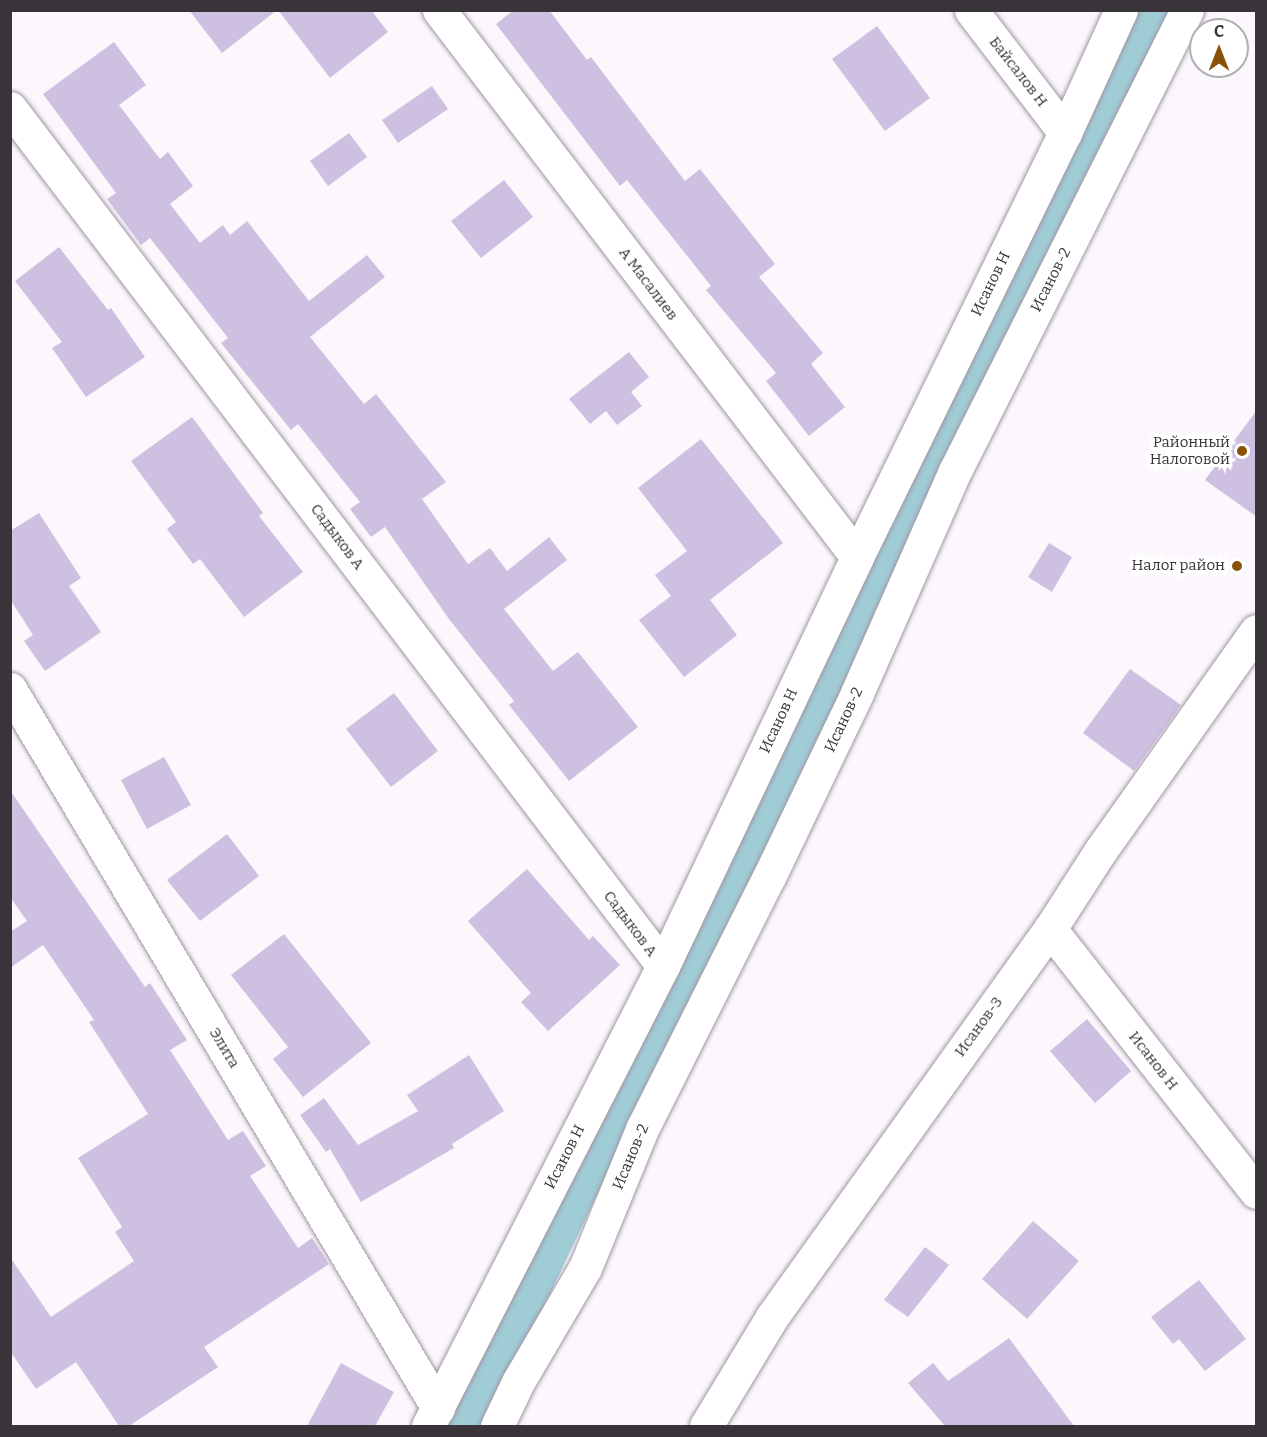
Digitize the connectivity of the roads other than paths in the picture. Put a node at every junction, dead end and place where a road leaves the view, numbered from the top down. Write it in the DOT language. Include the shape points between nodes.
graph roads {
  1 [pos="439,10"];
  2 [pos="971,10"];
  3 [pos="1121,10"];
  4 [pos="1187,10"];
  5 [pos="10,108"];
  6 [pos="1065,133"];
  7 [pos="857,557"];
  8 [pos="1257,631"];
  9 [pos="10,689"];
  10 [pos="1050,929"];
  11 [pos="663,966"];
  12 [pos="1257,1192"];
  13 [pos="433,1417"];
  14 [pos="497,1426"];
  15 [pos="706,1426"];
  1 -- 7 [label="street, А Масалиев"];
  2 -- 6 [label="street, Байсалов Н"];
  3 -- 6 [label="street, Исанов Н"];
  4 -- 14 [label="street, Исанов-2" via="955,471 857,693 769,878 642,1129 585,1268 518,1382"];
  5 -- 11 [label="street, Садыков А"];
  6 -- 7 [label="street, Исанов Н"];
  7 -- 11 [label="street, Исанов Н"];
  8 -- 10 [label="street, Исанов-3" via="1101,850"];
  9 -- 13 [label="street, Элита"];
  10 -- 12 [label="street, Исанов Н"];
  10 -- 15 [label="street, Исанов-3" via="772,1317"];
  11 -- 13 [label="street, Исанов Н"];
}
